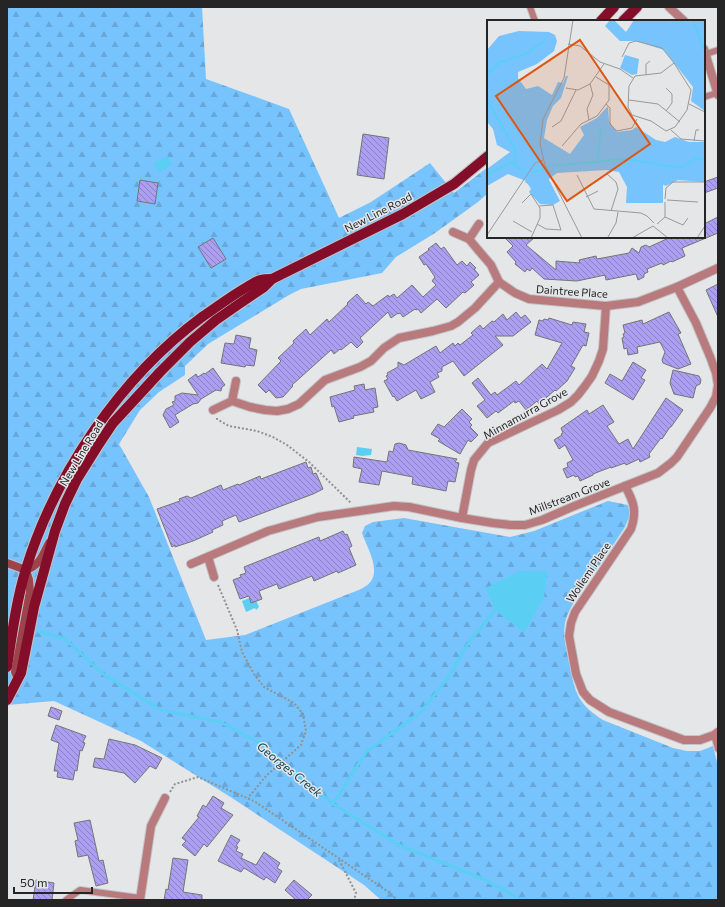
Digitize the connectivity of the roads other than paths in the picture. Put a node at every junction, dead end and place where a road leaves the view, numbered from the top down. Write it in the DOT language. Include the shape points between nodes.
graph roads {
  1 [pos="530,7"];
  2 [pos="614,7"];
  3 [pos="636,7"];
  4 [pos="669,7"];
  5 [pos="535,20"];
  6 [pos="602,20"];
  7 [pos="625,20"];
  8 [pos="683,20"];
  9 [pos="718,50"];
  10 [pos="705,51"];
  11 [pos="718,94"];
  12 [pos="705,97"];
  13 [pos="487,157"];
  14 [pos="479,224"];
  15 [pos="453,232"];
  16 [pos="469,239"];
  17 [pos="718,268"];
  18 [pos="272,279"];
  19 [pos="499,282"];
  20 [pos="677,287"];
  21 [pos="606,306"];
  22 [pos="236,381"];
  23 [pos="232,401"];
  24 [pos="213,410"];
  25 [pos="625,486"];
  26 [pos="462,518"];
  27 [pos="55,531"];
  28 [pos="208,557"];
  29 [pos="7,563"];
  30 [pos="192,564"];
  31 [pos="26,570"];
  32 [pos="214,577"];
  33 [pos="7,667"];
  34 [pos="18,679"];
  35 [pos="7,697"];
  36 [pos="7,701"];
  37 [pos="716,733"];
  38 [pos="718,749"];
  39 [pos="166,798"];
  40 [pos="140,899"];
  41 [pos="66,900"];
  1 -- 5 [label="lane"];
  2 -- 6 [label="main road"];
  3 -- 7 [label="main road"];
  4 -- 8 [label="street"];
  9 -- 10 [label="lane"];
  10 -- 11 [label="street"];
  11 -- 12 [label="lane"];
  13 -- 18 [label="main road, New Line Road" via="454,184 403,214"];
  14 -- 16 [label="street"];
  15 -- 16 [label="street, Daintree Place"];
  16 -- 19 [label="street, Daintree Place" via="491,265"];
  17 -- 20 [label="street, Daintree Place"];
  18 -- 27 [label="main road, New Line Road" via="190,342 113,423 77,479"];
  18 -- 31 [label="main road, New Line Road" via="259,280 226,300 192,325 136,378 104,417 71,465 39,533"];
  19 -- 21 [label="street, Daintree Place" via="530,299"];
  19 -- 23 [label="street" via="458,322 451,326 399,338 371,361 325,380 299,404 288,409 265,410"];
  20 -- 21 [label="street, Daintree Place" via="638,302"];
  20 -- 25 [label="street, Millstream Grove" via="696,323 716,373 716,397 671,463 658,473"];
  21 -- 26 [label="street, Minnamurra Grove" via="603,349 588,381 578,395 564,406 488,443 474,460"];
  22 -- 23 [label="street"];
  23 -- 24 [label="street"];
  25 -- 26 [label="street, Millstream Grove" via="526,525"];
  25 -- 37 [label="street, Wollemi Place" via="635,511 634,520 571,622 569,636 582,692 609,712 684,740 700,740"];
  26 -- 28 [label="street, Millstream Grove" via="394,506 318,517 268,531"];
  27 -- 31 [label="main road" via="37,564"];
  27 -- 34 [label="main road, New Line Road" via="34,607 22,673"];
  28 -- 30 [label="street, Millstream Grove"];
  28 -- 32 [label="street"];
  29 -- 31 [label="main road"];
  31 -- 33 [label="main road, New Line Road"];
  31 -- 34 [label="main road" via="30,592 16,672"];
  34 -- 36 [label="main road, New Line Road"];
  35 -- 36 [label="main road, New Line Road"];
  37 -- 38 [label="lane"];
  39 -- 40 [label="street" via="151,826"];
  40 -- 41 [label="lane" via="80,890"];
}
